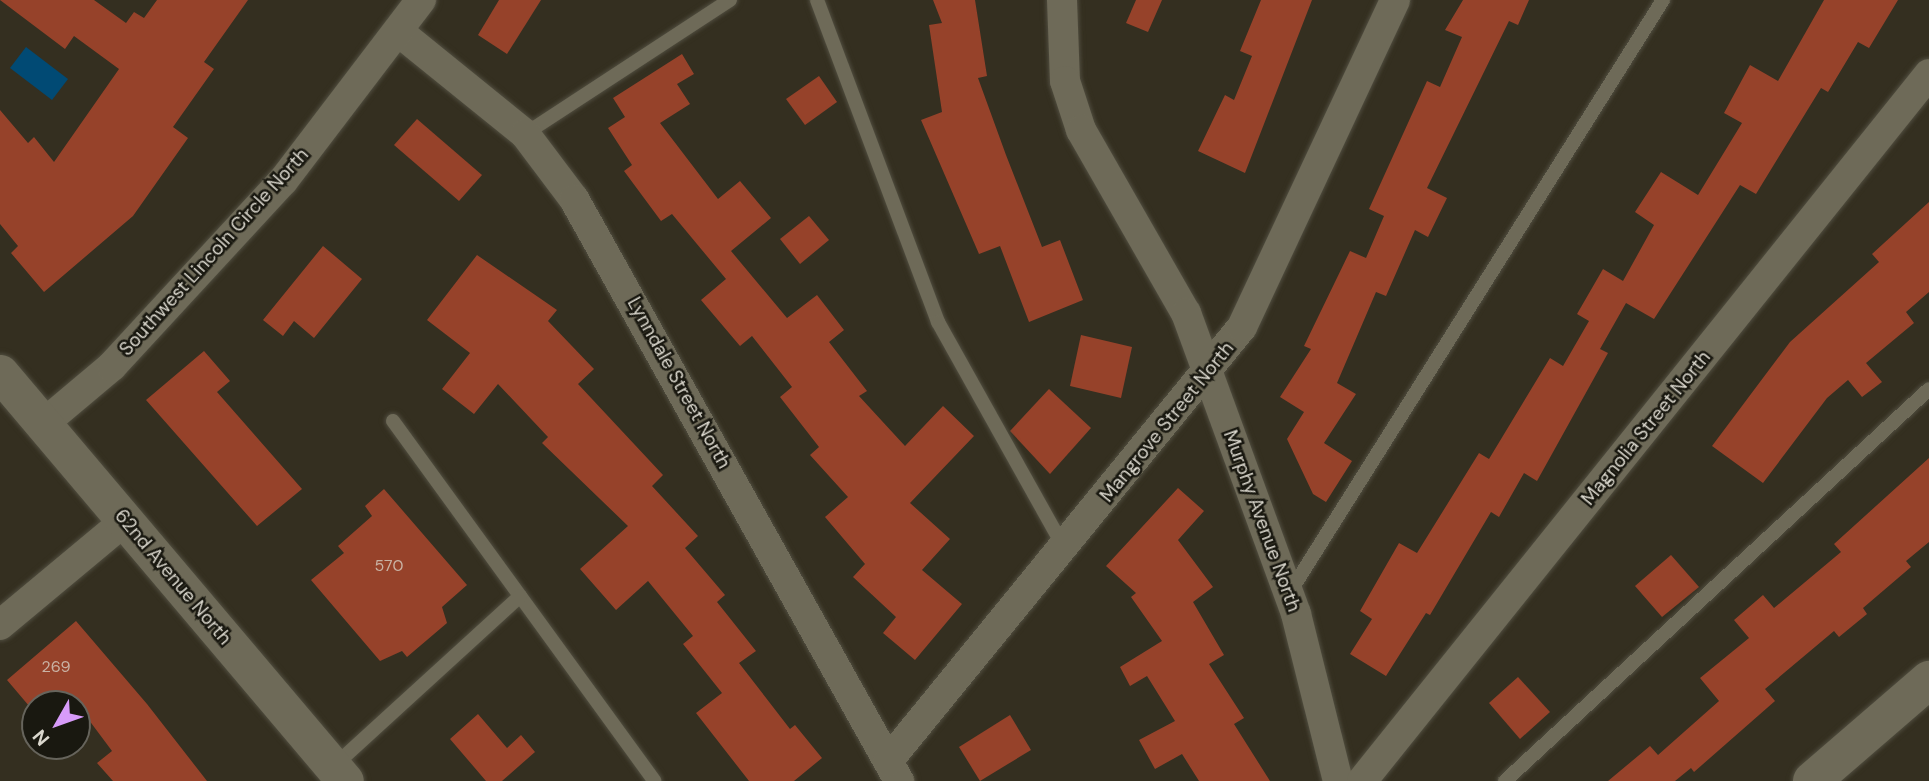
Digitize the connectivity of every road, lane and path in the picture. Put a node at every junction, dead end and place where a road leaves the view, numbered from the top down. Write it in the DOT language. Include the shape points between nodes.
graph roads {
  1 [pos="421,0"];
  2 [pos="730,0"];
  3 [pos="817,0"];
  4 [pos="1062,0"];
  5 [pos="1395,0"];
  6 [pos="1663,0"];
  7 [pos="398,33"];
  8 [pos="1929,74"];
  9 [pos="525,134"];
  10 [pos="0,373"];
  11 [pos="1206,377"];
  12 [pos="1929,389"];
  13 [pos="393,421"];
  14 [pos="43,424"];
  15 [pos="125,520"];
  16 [pos="1065,548"];
  17 [pos="1289,593"];
  18 [pos="520,596"];
  19 [pos="0,625"];
  20 [pos="1929,680"];
  21 [pos="894,771"];
  22 [pos="339,774"];
  23 [pos="655,781"];
  24 [pos="1338,781"];
  25 [pos="1362,781"];
  26 [pos="1505,781"];
  27 [pos="1812,781"];
  1 -- 7 [label="street, Southwest Lincoln Circle North"];
  2 -- 9 [label="lane"];
  3 -- 16 [label="lane" via="938,322"];
  4 -- 11 [label="street, Murphy Avenue North" via="1065,81 1081,130 1163,265"];
  5 -- 11 [label="street, Mangrove Street North" via="1242,327"];
  6 -- 17 [label="lane"];
  7 -- 9 [label="street, Lynndale Street North"];
  7 -- 14 [label="street, Southwest Lincoln Circle North" via="236,234 112,366"];
  8 -- 25 [label="street, Magnolia Street North"];
  9 -- 21 [label="street, Lynndale Street North" via="575,199 636,304"];
  10 -- 14 [label="street, 62nd Avenue North"];
  11 -- 16 [label="street, Mangrove Street North"];
  11 -- 17 [label="street, Murphy Avenue North" via="1251,481"];
  12 -- 26 [label="lane"];
  13 -- 18 [label="lane"];
  14 -- 15 [label="street, 62nd Avenue North"];
  15 -- 19 [label="street"];
  15 -- 22 [label="street, 62nd Avenue North"];
  16 -- 21 [label="street, Mangrove Street North"];
  17 -- 24 [label="street, Murphy Avenue North"];
  18 -- 22 [label="lane"];
  18 -- 23 [label="lane"];
  20 -- 27 [label="main road"];
}
